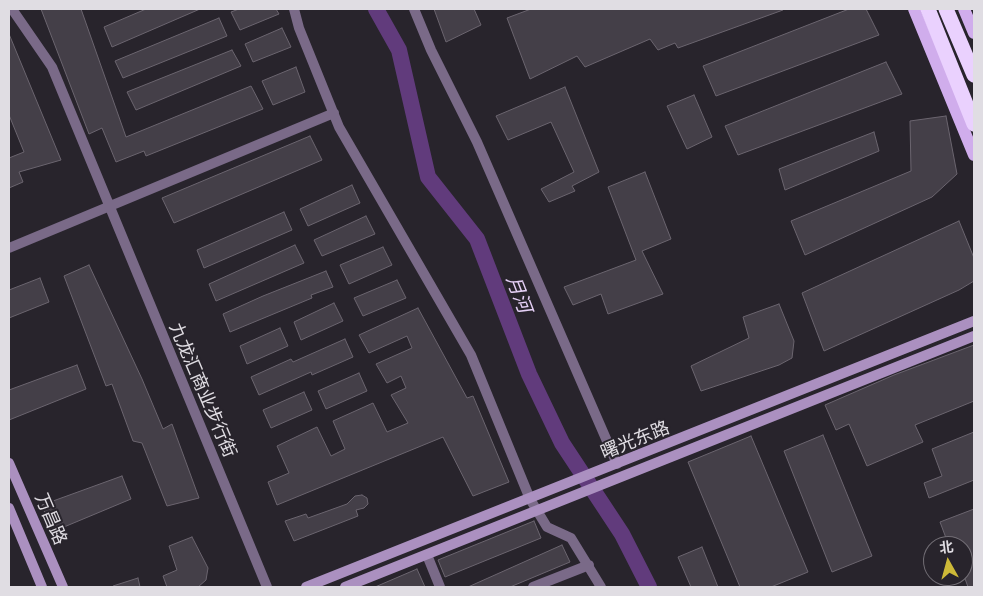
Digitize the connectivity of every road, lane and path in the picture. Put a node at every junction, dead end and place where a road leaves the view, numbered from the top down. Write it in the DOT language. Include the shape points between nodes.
graph roads {
  1 [pos="12,9"];
  2 [pos="294,9"];
  3 [pos="414,9"];
  4 [pos="914,9"];
  5 [pos="928,9"];
  6 [pos="946,9"];
  7 [pos="964,9"];
  8 [pos="974,33"];
  9 [pos="974,76"];
  10 [pos="334,113"];
  11 [pos="974,124"];
  12 [pos="974,155"];
  13 [pos="109,206"];
  14 [pos="9,248"];
  15 [pos="974,321"];
  16 [pos="974,336"];
  17 [pos="9,463"];
  18 [pos="617,464"];
  19 [pos="530,499"];
  20 [pos="9,508"];
  21 [pos="538,511"];
  22 [pos="427,555"];
  23 [pos="589,565"];
  24 [pos="42,587"];
  25 [pos="63,587"];
  26 [pos="267,587"];
  27 [pos="306,587"];
  28 [pos="346,587"];
  29 [pos="440,587"];
  30 [pos="533,587"];
  31 [pos="601,587"];
  1 -- 13 [label="street, 九龙汇商业步行街" via="52,66"];
  2 -- 10 [label="street"];
  3 -- 18 [label="street" via="477,142"];
  4 -- 12 [label="main road"];
  5 -- 11 [label="highway"];
  6 -- 9 [label="highway"];
  7 -- 8 [label="main road"];
  10 -- 13 [label="street"];
  10 -- 19 [label="street" via="339,127 471,355"];
  13 -- 14 [label="street"];
  13 -- 26 [label="street, 九龙汇商业步行街"];
  15 -- 18 [label="main road, 曙光东路"];
  16 -- 21 [label="main road, 曙光东路"];
  17 -- 25 [label="main road, 万昌路"];
  18 -- 19 [label="main road, 曙光东路"];
  19 -- 21 [label="street"];
  19 -- 27 [label="main road, 曙光东路"];
  20 -- 24 [label="main road, 万昌路"];
  21 -- 22 [label="main road, 曙光东路"];
  21 -- 23 [label="street" via="547,527 571,538"];
  22 -- 28 [label="main road, 曙光东路"];
  22 -- 29 [label="street"];
  23 -- 30 [label="street"];
  23 -- 31 [label="street"];
}
